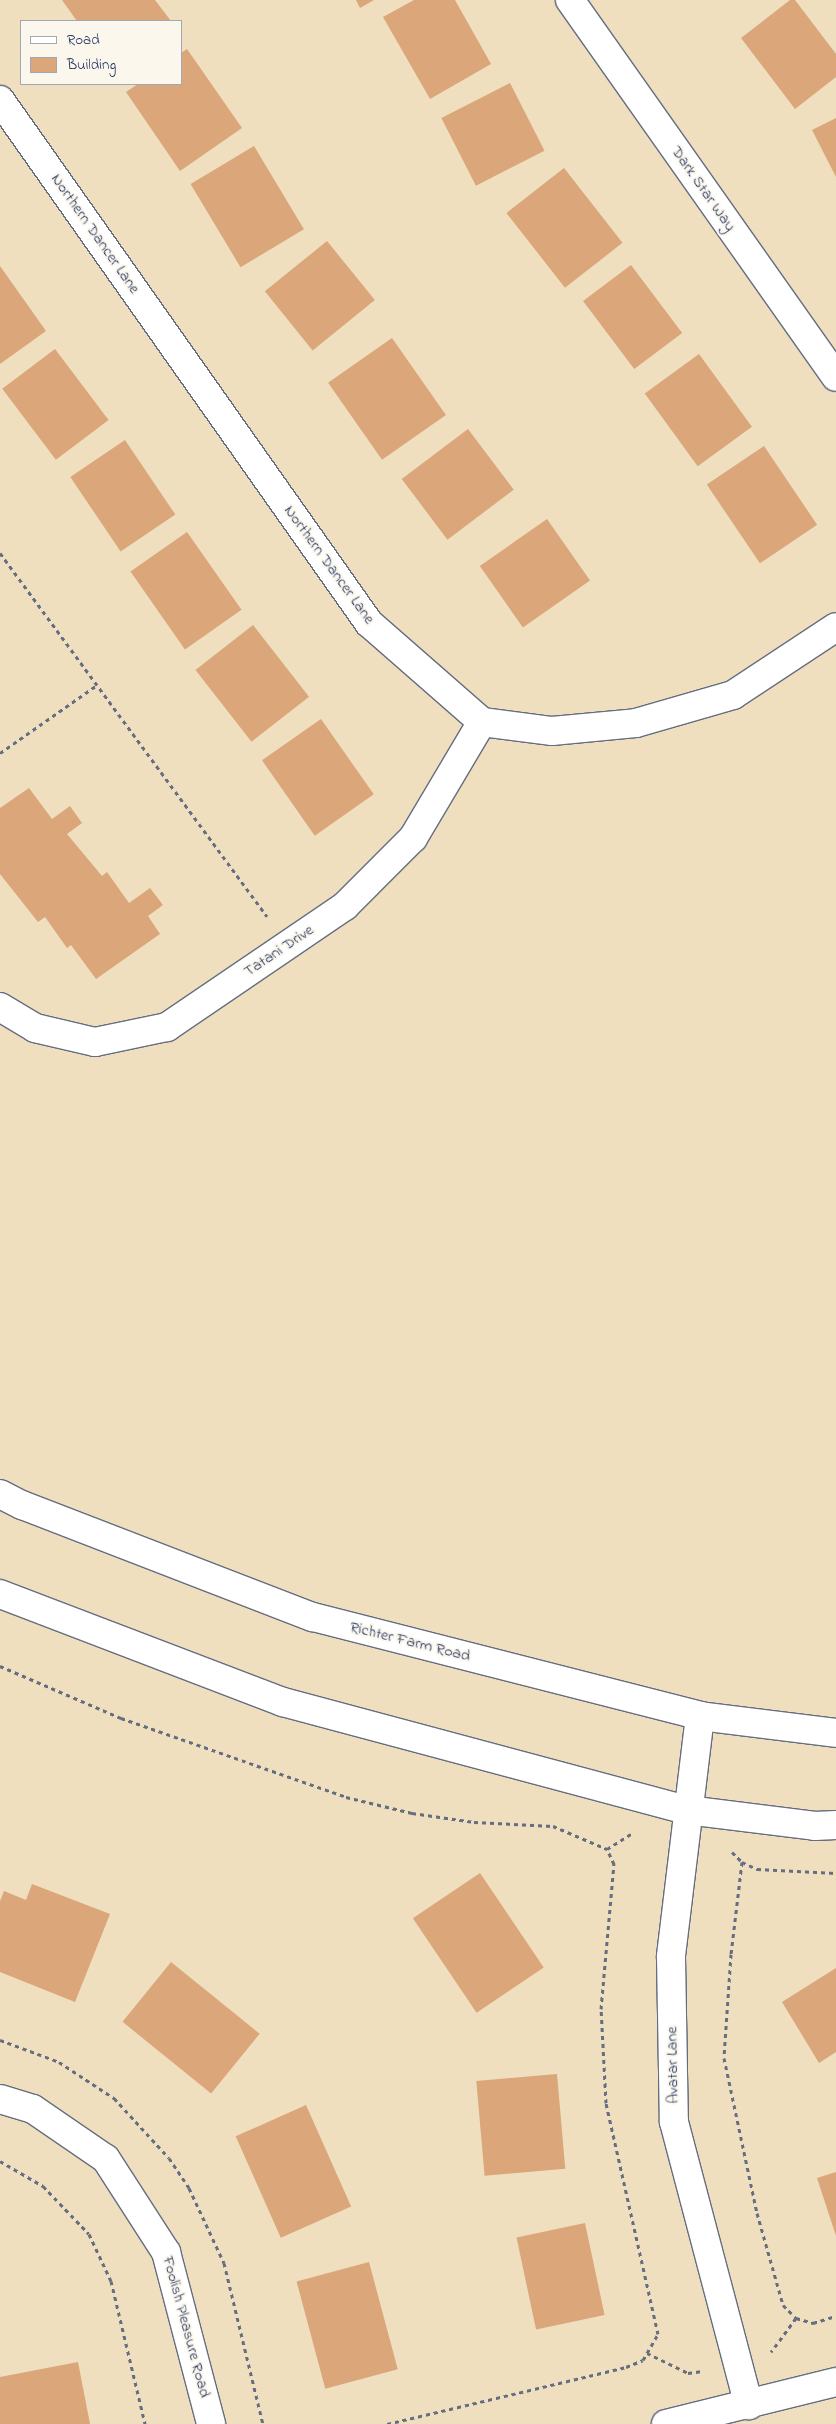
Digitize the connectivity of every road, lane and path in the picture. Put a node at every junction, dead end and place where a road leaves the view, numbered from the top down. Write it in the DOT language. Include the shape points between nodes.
graph roads {
  1 [pos="570,0"];
  2 [pos="0,100"];
  3 [pos="836,377"];
  4 [pos="0,553"];
  5 [pos="836,627"];
  6 [pos="97,685"];
  7 [pos="482,722"];
  8 [pos="0,753"];
  9 [pos="287,945"];
  10 [pos="0,1007"];
  11 [pos="0,1494"];
  12 [pos="0,1594"];
  13 [pos="0,1666"];
  14 [pos="700,1716"];
  15 [pos="836,1733"];
  16 [pos="686,1822"];
  17 [pos="836,1825"];
  18 [pos="607,1849"];
  19 [pos="742,1862"];
  20 [pos="836,1873"];
  21 [pos="0,2099"];
  22 [pos="0,2161"];
  23 [pos="836,2316"];
  24 [pos="796,2318"];
  25 [pos="647,2353"];
  26 [pos="740,2366"];
  27 [pos="836,2382"];
  28 [pos="749,2405"];
  29 [pos="145,2424"];
  30 [pos="211,2424"];
  31 [pos="387,2424"];
  32 [pos="666,2424"];
  1 -- 3 [label="street, Dark Star Way"];
  2 -- 7 [label="street, Northern Dancer Lane" via="369,622"];
  4 -- 6 [label="path"];
  5 -- 7 [label="street" via="733,694 636,723 552,731"];
  6 -- 8 [label="path"];
  6 -- 9 [label="path"];
  7 -- 9 [label="street, Tatani Drive" via="413,838 345,906"];
  9 -- 10 [label="street, Tatani Drive" via="167,1027 96,1042 35,1028"];
  11 -- 14 [label="street, Richter Farm Road" via="313,1617"];
  12 -- 16 [label="street" via="283,1702"];
  13 -- 18 [label="path" via="121,1718 346,1797 456,1820 553,1826"];
  14 -- 15 [label="street, Richter Farm Road"];
  14 -- 16 [label="street, Avatar Lane"];
  16 -- 17 [label="street"];
  16 -- 18 [label="path" via="640,1829"];
  16 -- 19 [label="path" via="720,1839"];
  16 -- 26 [label="street, Avatar Lane" via="671,1957 674,2122"];
  18 -- 25 [label="path" via="614,1864 601,2010 606,2103 658,2334"];
  19 -- 20 [label="path" via="757,1868"];
  19 -- 24 [label="path" via="730,1954 724,2058 757,2214 783,2305"];
  21 -- 30 [label="street, Foolish Pleasure Road" via="33,2109 106,2159 166,2252"];
  22 -- 29 [label="path" via="43,2186 89,2234 111,2281"];
  23 -- 24 [label="path" via="813,2323"];
  24 -- 26 [label="path" via="773,2351"];
  25 -- 26 [label="path" via="688,2373"];
  25 -- 31 [label="path" via="643,2360 626,2367"];
  26 -- 28 [label="street, Avatar Lane"];
  27 -- 28 [label="street"];
  28 -- 32 [label="street"];
}
